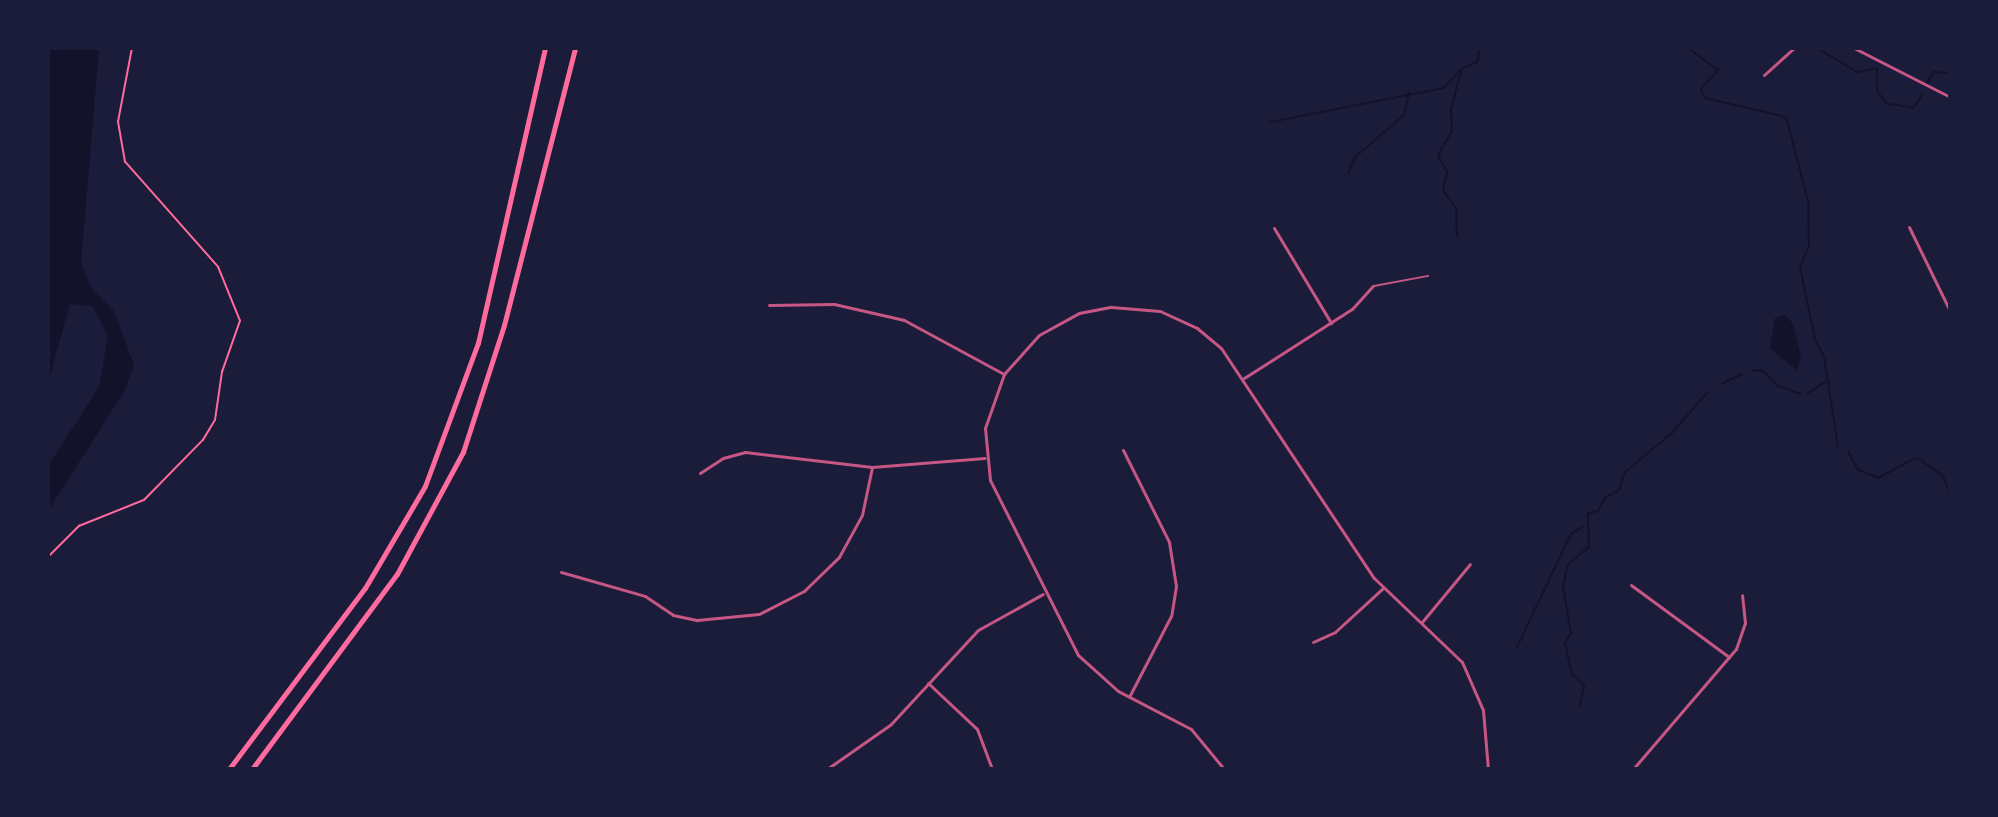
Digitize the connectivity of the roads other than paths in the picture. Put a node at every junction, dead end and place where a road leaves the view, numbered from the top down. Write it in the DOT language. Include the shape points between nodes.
graph roads {
  1 [pos="545,48"];
  2 [pos="575,48"];
  3 [pos="1794,48"];
  4 [pos="1854,48"];
  5 [pos="1764,75"];
  6 [pos="1950,97"];
  7 [pos="1909,227"];
  8 [pos="1274,228"];
  9 [pos="1428,276"];
  10 [pos="1373,286"];
  11 [pos="770,305"];
  12 [pos="1950,311"];
  13 [pos="1331,323"];
  14 [pos="1004,374"];
  15 [pos="1244,378"];
  16 [pos="1123,450"];
  17 [pos="986,458"];
  18 [pos="872,467"];
  19 [pos="700,472"];
  20 [pos="1470,564"];
  21 [pos="561,572"];
  22 [pos="1631,585"];
  23 [pos="1383,588"];
  24 [pos="1043,594"];
  25 [pos="1742,595"];
  26 [pos="1422,622"];
  27 [pos="1313,642"];
  28 [pos="1729,657"];
  29 [pos="928,683"];
  30 [pos="1129,697"];
  31 [pos="229,769"];
  32 [pos="252,769"];
  33 [pos="827,769"];
  34 [pos="992,769"];
  35 [pos="1224,769"];
  36 [pos="1488,769"];
  37 [pos="1633,769"];
  1 -- 31 [label="highway" via="478,343 434,466 365,588"];
  2 -- 32 [label="highway" via="504,325 463,452 397,574"];
  3 -- 5 [label="street"];
  4 -- 6 [label="street"];
  7 -- 12 [label="street"];
  8 -- 13 [label="street"];
  9 -- 10 [label="lane"];
  10 -- 13 [label="street"];
  11 -- 14 [label="street" via="834,304 904,320"];
  13 -- 15 [label="street"];
  14 -- 15 [label="street" via="1027,345 1064,319 1128,306 1160,311 1197,328"];
  14 -- 17 [label="street" via="988,413"];
  15 -- 23 [label="street"];
  16 -- 30 [label="street" via="1168,542 1176,586 1171,616"];
  17 -- 18 [label="street"];
  17 -- 24 [label="street" via="995,496"];
  18 -- 19 [label="street" via="745,452 723,458"];
  18 -- 21 [label="street" via="862,514 839,557 804,591 759,614 697,620 673,615 645,596"];
  20 -- 26 [label="street"];
  22 -- 28 [label="street"];
  23 -- 26 [label="street"];
  23 -- 27 [label="street" via="1335,632"];
  24 -- 29 [label="street" via="978,630"];
  24 -- 30 [label="street" via="1078,655"];
  25 -- 28 [label="street" via="1743,632"];
  26 -- 36 [label="street" via="1470,676 1483,710"];
  28 -- 37 [label="street"];
  29 -- 33 [label="street" via="891,724"];
  29 -- 34 [label="street" via="977,729"];
  30 -- 35 [label="street" via="1191,729"];
}
